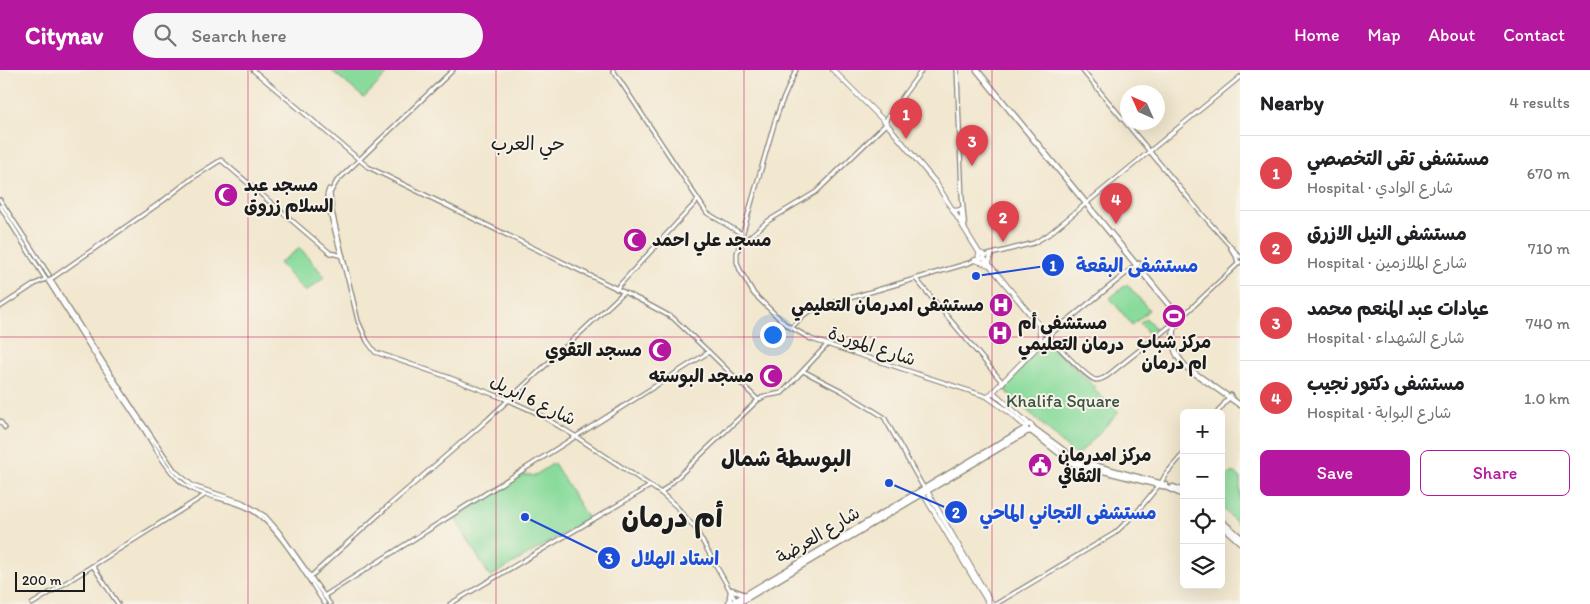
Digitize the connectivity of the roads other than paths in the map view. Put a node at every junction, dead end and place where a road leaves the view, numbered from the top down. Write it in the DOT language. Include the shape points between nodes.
graph roads {
  1 [pos="253,70"];
  2 [pos="454,70"];
  3 [pos="613,70"];
  4 [pos="796,70"];
  5 [pos="833,70"];
  6 [pos="922,70"];
  7 [pos="957,70"];
  8 [pos="979,70"];
  9 [pos="1082,70"];
  10 [pos="1240,77"];
  11 [pos="886,123"];
  12 [pos="1138,138"];
  13 [pos="1144,148"];
  14 [pos="1149,151"];
  15 [pos="1144,155"];
  16 [pos="354,156"];
  17 [pos="359,160"];
  18 [pos="350,168"];
  19 [pos="337,181"];
  20 [pos="0,200"];
  21 [pos="698,200"];
  22 [pos="1087,202"];
  23 [pos="1,208"];
  24 [pos="962,208"];
  25 [pos="953,211"];
  26 [pos="962,226"];
  27 [pos="743,232"];
  28 [pos="966,233"];
  29 [pos="338,245"];
  30 [pos="739,246"];
  31 [pos="1230,246"];
  32 [pos="330,251"];
  33 [pos="342,255"];
  34 [pos="992,255"];
  35 [pos="981,257"];
  36 [pos="1240,257"];
  37 [pos="1239,263"];
  38 [pos="342,264"];
  39 [pos="1138,264"];
  40 [pos="990,265"];
  41 [pos="48,278"];
  42 [pos="916,279"];
  43 [pos="348,280"];
  44 [pos="616,289"];
  45 [pos="623,293"];
  46 [pos="0,307"];
  47 [pos="1176,312"];
  48 [pos="1184,315"];
  49 [pos="76,320"];
  50 [pos="1175,322"];
  51 [pos="1039,325"];
  52 [pos="791,328"];
  53 [pos="1048,336"];
  54 [pos="1041,343"];
  55 [pos="826,346"];
  56 [pos="709,352"];
  57 [pos="803,371"];
  58 [pos="1003,382"];
  59 [pos="994,393"];
  60 [pos="1230,396"];
  61 [pos="988,397"];
  62 [pos="508,400"];
  63 [pos="758,400"];
  64 [pos="1240,403"];
  65 [pos="1220,409"];
  66 [pos="0,421"];
  67 [pos="5,428"];
  68 [pos="1029,428"];
  69 [pos="575,436"];
  70 [pos="1183,454"];
  71 [pos="1160,484"];
  72 [pos="650,485"];
  73 [pos="924,490"];
  74 [pos="195,491"];
  75 [pos="1180,492"];
  76 [pos="206,493"];
  77 [pos="661,493"];
  78 [pos="194,502"];
  79 [pos="1225,525"];
  80 [pos="1225,529"];
  81 [pos="1240,538"];
  82 [pos="1240,542"];
  83 [pos="93,566"];
  84 [pos="309,578"];
  85 [pos="730,588"];
  86 [pos="745,595"];
  87 [pos="324,596"];
  88 [pos="738,601"];
  89 [pos="32,604"];
  90 [pos="118,604"];
  91 [pos="325,604"];
  92 [pos="330,604"];
  93 [pos="450,604"];
  94 [pos="729,604"];
  95 [pos="990,604"];
  96 [pos="996,604"];
  1 -- 16 [label="street"];
  2 -- 17 [label="street"];
  3 -- 21 [label="street"];
  4 -- 27 [label="street, شارع الموردة" via="778,112"];
  5 -- 11 [label="main road"];
  6 -- 11 [label="street"];
  7 -- 24 [label="street"];
  8 -- 22 [label="main road"];
  9 -- 12 [label="street"];
  10 -- 14 [label="street"];
  11 -- 25 [label="main road" via="936,183"];
  11 -- 30 [label="street" via="816,192 768,221"];
  12 -- 13 [label="street"];
  12 -- 14 [label="street"];
  13 -- 14 [label="street"];
  13 -- 15 [label="street"];
  14 -- 15 [label="street"];
  14 -- 31 [label="street"];
  15 -- 22 [label="street"];
  16 -- 17 [label="street"];
  16 -- 18 [label="street"];
  17 -- 18 [label="street"];
  17 -- 44 [label="street"];
  18 -- 19 [label="street"];
  19 -- 29 [label="street" via="327,195"];
  19 -- 33 [label="street" via="330,196"];
  20 -- 41 [label="street"];
  21 -- 27 [label="street" via="709,215"];
  21 -- 44 [label="street"];
  22 -- 34 [label="street" via="1037,241"];
  22 -- 39 [label="main road"];
  23 -- 41 [label="street"];
  24 -- 25 [label="main road"];
  24 -- 26 [label="street"];
  24 -- 28 [label="street"];
  25 -- 26 [label="main road"];
  26 -- 28 [label="main road"];
  27 -- 30 [label="street, شارع الموردة"];
  28 -- 35 [label="main road"];
  29 -- 32 [label="street"];
  29 -- 33 [label="street"];
  30 -- 52 [label="street, شارع الموردة" via="737,262 750,288"];
  31 -- 36 [label="street"];
  31 -- 37 [label="street"];
  32 -- 33 [label="street"];
  32 -- 38 [label="street"];
  32 -- 41 [label="street" via="221,160 60,273"];
  33 -- 38 [label="street"];
  33 -- 43 [label="street"];
  34 -- 35 [label="street"];
  34 -- 40 [label="main road"];
  35 -- 40 [label="main road"];
  35 -- 40 [label="main road"];
  35 -- 42 [label="street"];
  37 -- 48 [label="street"];
  38 -- 43 [label="street"];
  39 -- 47 [label="main road" via="1170,300"];
  39 -- 50 [label="main road" via="1170,306"];
  39 -- 53 [label="street"];
  40 -- 51 [label="main road"];
  41 -- 46 [label="street"];
  41 -- 49 [label="street"];
  42 -- 52 [label="street" via="816,308"];
  42 -- 58 [label="street"];
  43 -- 62 [label="street, شارع 6 ابريل" via="362,331 375,352"];
  44 -- 45 [label="street"];
  45 -- 56 [label="street" via="671,317"];
  45 -- 62 [label="street"];
  47 -- 48 [label="main road"];
  47 -- 50 [label="main road"];
  48 -- 50 [label="street"];
  49 -- 74 [label="street" via="168,466 179,480"];
  49 -- 76 [label="street" via="174,469 188,483"];
  50 -- 53 [label="street" via="1107,376 1097,380 1084,372"];
  50 -- 60 [label="main road" via="1180,355 1188,365"];
  51 -- 53 [label="main road"];
  51 -- 54 [label="main road"];
  52 -- 55 [label="street, شارع الموردة"];
  53 -- 54 [label="main road"];
  54 -- 58 [label="main road"];
  55 -- 57 [label="street"];
  55 -- 61 [label="street, شارع الموردة"];
  56 -- 63 [label="street"];
  56 -- 69 [label="street"];
  57 -- 63 [label="street" via="780,394"];
  57 -- 73 [label="street" via="884,417"];
  58 -- 59 [label="main road"];
  59 -- 61 [label="main road"];
  59 -- 68 [label="main road"];
  60 -- 64 [label="main road"];
  60 -- 65 [label="street"];
  61 -- 68 [label="main road"];
  62 -- 69 [label="street, شارع 6 ابريل"];
  62 -- 84 [label="street"];
  63 -- 77 [label="street"];
  66 -- 67 [label="street"];
  68 -- 71 [label="main road" via="1072,463"];
  68 -- 73 [label="main road"];
  69 -- 72 [label="street, شارع 6 ابريل"];
  69 -- 87 [label="street"];
  70 -- 71 [label="street"];
  71 -- 75 [label="main road"];
  71 -- 96 [label="street" via="1114,533"];
  72 -- 77 [label="street, شارع 6 ابريل"];
  72 -- 93 [label="street"];
  73 -- 86 [label="main road, شارع العرضة"];
  73 -- 88 [label="main road, شارع العرضة"];
  73 -- 95 [label="main road"];
  74 -- 76 [label="street"];
  74 -- 78 [label="street"];
  76 -- 78 [label="street"];
  76 -- 84 [label="street" via="249,508 266,521"];
  77 -- 85 [label="street, شارع 6 ابريل" via="695,528"];
  78 -- 83 [label="street"];
  79 -- 81 [label="main road"];
  80 -- 82 [label="main road"];
  83 -- 89 [label="street"];
  83 -- 90 [label="street"];
  84 -- 87 [label="street"];
  84 -- 91 [label="street"];
  85 -- 86 [label="main road"];
  85 -- 88 [label="street, شارع 6 ابريل"];
  85 -- 94 [label="main road"];
  86 -- 88 [label="main road, شارع العرضة"];
  87 -- 92 [label="street"];
  88 -- 94 [label="main road, شارع العرضة"];
}
